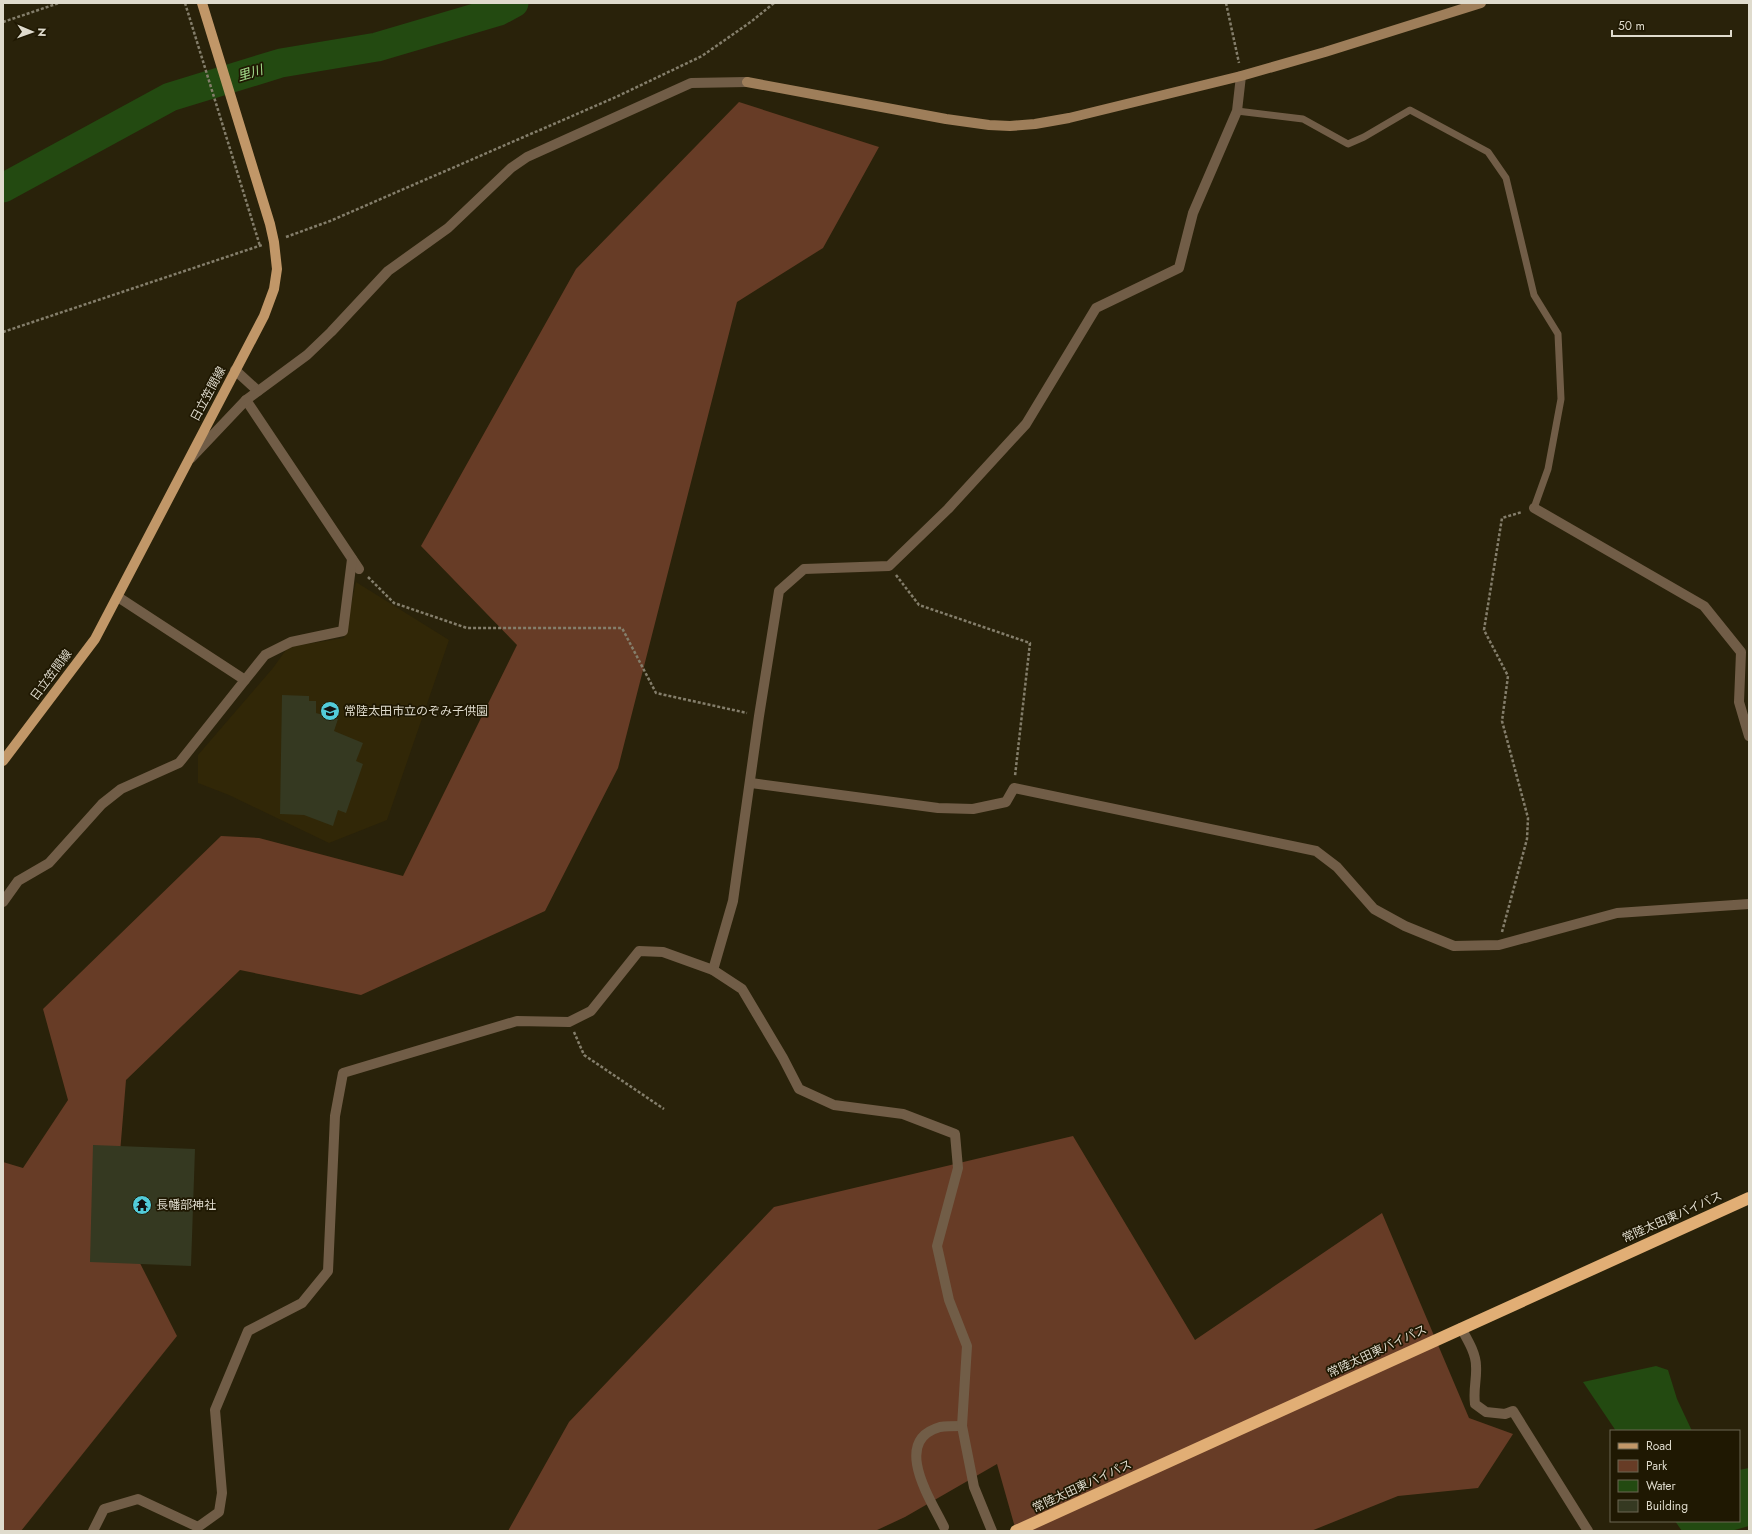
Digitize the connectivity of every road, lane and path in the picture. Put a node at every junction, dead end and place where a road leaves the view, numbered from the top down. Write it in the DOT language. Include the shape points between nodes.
graph roads {
  1 [pos="59,3"];
  2 [pos="185,3"];
  3 [pos="202,3"];
  4 [pos="774,3"];
  5 [pos="1226,3"];
  6 [pos="1481,3"];
  7 [pos="3,22"];
  8 [pos="1241,76"];
  9 [pos="1237,111"];
  10 [pos="274,242"];
  11 [pos="260,246"];
  12 [pos="3,332"];
  13 [pos="235,370"];
  14 [pos="258,391"];
  15 [pos="246,400"];
  16 [pos="186,464"];
  17 [pos="1534,508"];
  18 [pos="352,559"];
  19 [pos="889,566"];
  20 [pos="359,569"];
  21 [pos="118,597"];
  22 [pos="245,680"];
  23 [pos="759,716"];
  24 [pos="1749,736"];
  25 [pos="3,761"];
  26 [pos="751,783"];
  27 [pos="1014,788"];
  28 [pos="3,902"];
  29 [pos="1749,904"];
  30 [pos="1499,945"];
  31 [pos="714,970"];
  32 [pos="570,1022"];
  33 [pos="664,1109"];
  34 [pos="1749,1198"];
  35 [pos="1461,1328"];
  36 [pos="962,1426"];
  37 [pos="944,1527"];
  38 [pos="93,1531"];
  39 [pos="992,1531"];
  40 [pos="1016,1531"];
  41 [pos="1588,1531"];
  1 -- 7 [label="path"];
  2 -- 11 [label="path"];
  3 -- 10 [label="main road, 日立笠間線"];
  4 -- 10 [label="path" via="702,56 623,94 330,221"];
  5 -- 8 [label="path"];
  6 -- 8 [label="street"];
  8 -- 9 [label="street"];
  8 -- 14 [label="street" via="1069,118 1010,126 946,119 747,82 691,83 516,164 448,228 388,271 306,355"];
  9 -- 17 [label="lane" via="1303,119 1348,144 1410,110 1488,152 1506,178 1534,295 1558,334 1561,399 1548,469"];
  9 -- 19 [label="street" via="1193,213 1179,268 1096,308 1026,424 948,509"];
  10 -- 11 [label="path"];
  10 -- 13 [label="main road, 日立笠間線" via="277,269 274,290 264,316"];
  11 -- 12 [label="path"];
  13 -- 14 [label="street"];
  13 -- 16 [label="main road, 日立笠間線"];
  14 -- 15 [label="street"];
  15 -- 16 [label="street"];
  15 -- 18 [label="street"];
  16 -- 21 [label="main road, 日立笠間線"];
  17 -- 24 [label="street" via="1704,606 1741,652 1739,702"];
  17 -- 30 [label="path" via="1502,518 1484,630 1508,676 1502,721 1528,818 1527,839"];
  18 -- 20 [label="street"];
  18 -- 22 [label="street" via="343,631 291,642 265,654"];
  19 -- 23 [label="street" via="804,569 779,591"];
  19 -- 27 [label="path" via="919,605 1030,643"];
  20 -- 23 [label="path" via="394,603 467,628 622,628 656,693"];
  21 -- 22 [label="street"];
  21 -- 25 [label="main road, 日立笠間線" via="95,639"];
  22 -- 28 [label="street" via="179,763 121,789 102,804 49,864 18,881"];
  23 -- 26 [label="street"];
  26 -- 27 [label="street" via="938,808 973,809 1006,802"];
  26 -- 31 [label="street" via="733,901"];
  27 -- 30 [label="street" via="1316,851 1337,867 1374,909 1405,926 1454,946"];
  29 -- 30 [label="street" via="1617,913"];
  31 -- 32 [label="street" via="663,952 639,951 591,1011"];
  31 -- 36 [label="street" via="742,989 783,1058 798,1089 834,1105 903,1114 955,1134 958,1168 937,1246 949,1300 967,1346"];
  32 -- 33 [label="path" via="584,1055"];
  32 -- 38 [label="street" via="517,1021 343,1073 335,1116 328,1271 302,1304 248,1331 215,1410 222,1493 219,1512 198,1527 138,1499 104,1509"];
  34 -- 35 [label="highway, 常陸太田東バイパス"];
  35 -- 40 [label="highway, 常陸太田東バイパス"];
  35 -- 41 [label="street" via="1476,1365 1473,1392 1475,1404 1486,1412 1505,1414 1513,1411"];
  36 -- 37 [label="street" via="940,1427 927,1433 919,1443 915,1458 918,1473"];
  36 -- 39 [label="street" via="974,1487"];
}
